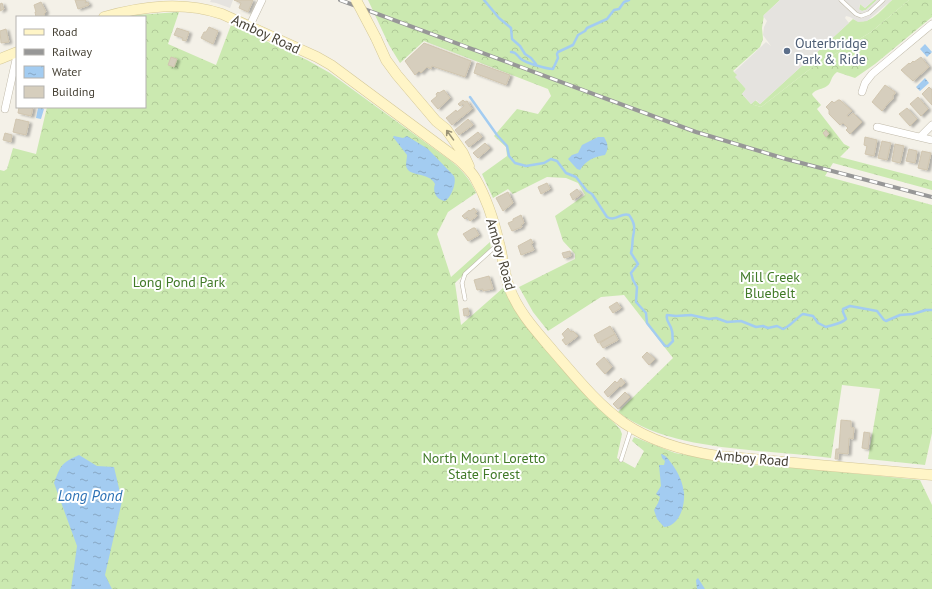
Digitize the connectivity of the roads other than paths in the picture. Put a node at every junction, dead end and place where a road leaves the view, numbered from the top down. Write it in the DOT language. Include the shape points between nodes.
graph roads {
  1 [pos="262,0"];
  2 [pos="356,0"];
  3 [pos="841,0"];
  4 [pos="883,0"];
  5 [pos="108,16"];
  6 [pos="932,24"];
  7 [pos="250,25"];
  8 [pos="16,52"];
  9 [pos="0,59"];
  10 [pos="16,60"];
  11 [pos="862,92"];
  12 [pos="5,109"];
  13 [pos="436,121"];
  14 [pos="932,125"];
  15 [pos="877,127"];
  16 [pos="429,137"];
  17 [pos="920,137"];
  18 [pos="932,140"];
  19 [pos="475,177"];
  20 [pos="499,243"];
  21 [pos="465,299"];
  22 [pos="631,428"];
  23 [pos="621,460"];
  24 [pos="932,475"];
  1 -- 7 [label="street"];
  2 -- 13 [label="main road, bridge" via="386,60"];
  3 -- 4 [label="lane" via="861,16 869,13"];
  5 -- 7 [label="main road, Amboy Road" via="144,8 192,6 209,9"];
  6 -- 11 [label="street" via="872,74"];
  7 -- 16 [label="main road, Amboy Road" via="331,65"];
  8 -- 9 [label="main road"];
  10 -- 12 [label="street"];
  13 -- 16 [label="main road" via="436,127"];
  19 -- 13 [label="main road, one-way" via="463,153"];
  14 -- 17 [label="street"];
  15 -- 17 [label="street"];
  16 -- 19 [label="main road, Amboy Road" via="459,160"];
  17 -- 18 [label="street"];
  19 -- 20 [label="main road, Amboy Road" via="492,217"];
  20 -- 21 [label="lane" via="465,274 462,283"];
  20 -- 22 [label="main road, Amboy Road" via="509,287 527,319 595,398"];
  22 -- 23 [label="lane"];
  22 -- 24 [label="main road, Amboy Road" via="674,447 718,456"];
}
